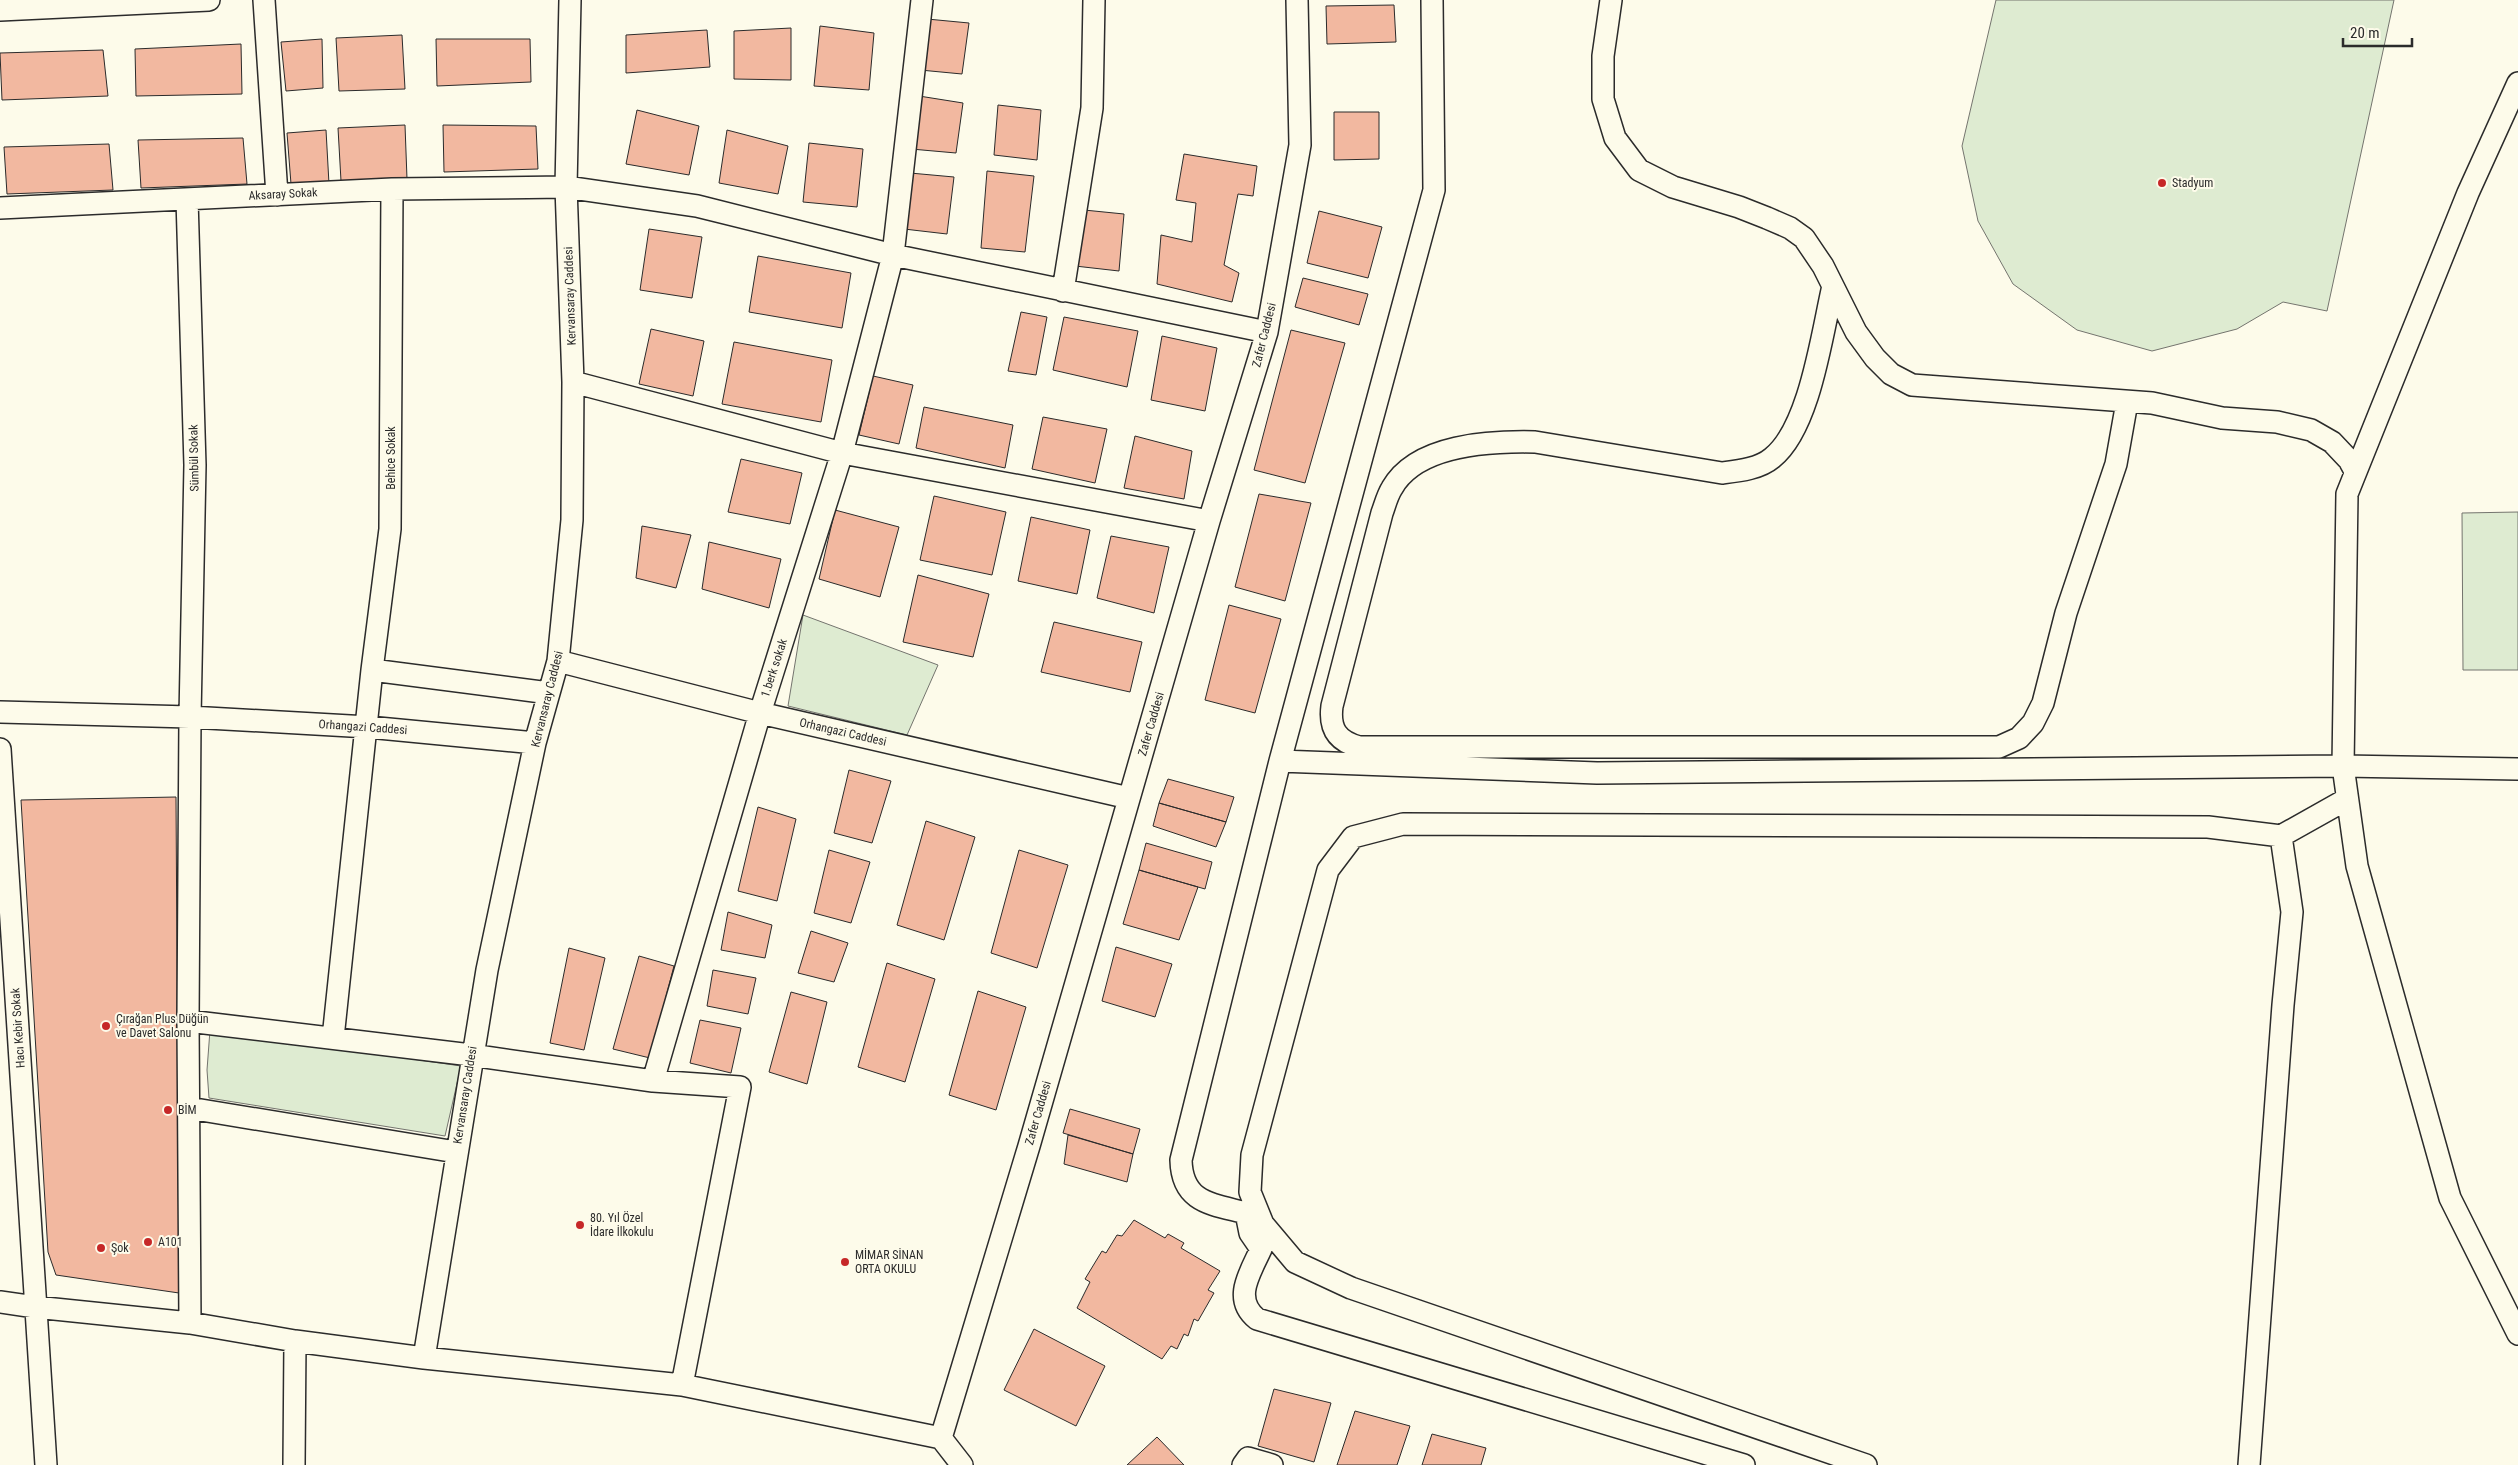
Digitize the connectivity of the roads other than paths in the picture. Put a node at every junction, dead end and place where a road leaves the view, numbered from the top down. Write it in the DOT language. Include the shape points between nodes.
graph roads {
  1 [pos="209,0"];
  2 [pos="264,0"];
  3 [pos="570,0"];
  4 [pos="922,0"];
  5 [pos="1094,0"];
  6 [pos="1296,0"];
  7 [pos="1432,0"];
  8 [pos="1611,0"];
  9 [pos="0,10"];
  10 [pos="2518,83"];
  11 [pos="566,188"];
  12 [pos="392,189"];
  13 [pos="277,195"];
  14 [pos="187,199"];
  15 [pos="0,208"];
  16 [pos="893,255"];
  17 [pos="1833,286"];
  18 [pos="1064,290"];
  19 [pos="1267,332"];
  20 [pos="574,382"];
  21 [pos="2127,402"];
  22 [pos="842,453"];
  23 [pos="2355,471"];
  24 [pos="1209,521"];
  25 [pos="558,661"];
  26 [pos="372,670"];
  27 [pos="549,693"];
  28 [pos="0,712"];
  29 [pos="760,713"];
  30 [pos="190,717"];
  31 [pos="368,727"];
  32 [pos="535,743"];
  33 [pos="0,749"];
  34 [pos="1280,761"];
  35 [pos="2343,766"];
  36 [pos="2518,769"];
  37 [pos="1130,798"];
  38 [pos="2347,799"];
  39 [pos="2281,836"];
  40 [pos="188,1020"];
  41 [pos="333,1038"];
  42 [pos="471,1054"];
  43 [pos="653,1081"];
  44 [pos="189,1108"];
  45 [pos="456,1152"];
  46 [pos="0,1302"];
  47 [pos="35,1307"];
  48 [pos="190,1323"];
  49 [pos="2518,1334"];
  50 [pos="295,1341"];
  51 [pos="424,1358"];
  52 [pos="682,1385"];
  53 [pos="940,1438"];
  54 [pos="46,1465"];
  55 [pos="294,1465"];
  56 [pos="962,1465"];
  57 [pos="1243,1465"];
  58 [pos="1272,1465"];
  59 [pos="1744,1465"];
  60 [pos="1866,1465"];
  61 [pos="2249,1465"];
  1 -- 9 [label="street"];
  2 -- 13 [label="street"];
  3 -- 11 [label="street, Kervansaray Caddesi"];
  4 -- 16 [label="street, 1.berk sokak"];
  5 -- 18 [label="street" via="1092,108"];
  6 -- 19 [label="street, Zafer Caddesi" via="1300,146"];
  7 -- 34 [label="street" via="1434,190"];
  8 -- 17 [label="street" via="1603,56 1603,99 1615,138 1639,170 1672,187 1739,207 1790,228 1804,238"];
  10 -- 23 [label="street" via="2468,192"];
  11 -- 12 [label="street, Aksaray Sokak"];
  11 -- 16 [label="street, Aksaray Sokak" via="697,206"];
  11 -- 20 [label="street, Kervansaray Caddesi"];
  12 -- 13 [label="street, Aksaray Sokak"];
  12 -- 26 [label="street, Behice Sokak" via="390,529"];
  13 -- 14 [label="street, Aksaray Sokak"];
  14 -- 15 [label="street, Aksaray Sokak"];
  14 -- 30 [label="street, Sümbül Sokak" via="195,465"];
  16 -- 18 [label="street, Aksaray Sokak"];
  16 -- 22 [label="street, 1.berk sokak"];
  17 -- 21 [label="street" via="1856,332 1875,358 1891,374 1912,385"];
  17 -- 21 [label="street" via="1797,426 1771,459 1747,469 1722,473 1535,442 1505,441 1438,453 1412,467 1392,488 1382,514 1332,706 1331,720 1338,737 1359,747 1999,748 2019,738 2033,723 2043,703 2066,613 2116,464"];
  18 -- 19 [label="street, Aksaray Sokak"];
  19 -- 24 [label="street, Zafer Caddesi"];
  20 -- 22 [label="street"];
  20 -- 25 [label="street, Kervansaray Caddesi" via="572,520"];
  21 -- 23 [label="street" via="2152,403 2222,418 2277,422 2311,430 2332,442"];
  22 -- 24 [label="street"];
  22 -- 29 [label="street, 1.berk sokak"];
  23 -- 35 [label="street" via="2347,494"];
  24 -- 37 [label="street, Zafer Caddesi"];
  25 -- 27 [label="street, Kervansaray Caddesi"];
  25 -- 29 [label="street, Orhangazi Caddesi"];
  26 -- 27 [label="street"];
  26 -- 31 [label="street, Behice Sokak"];
  27 -- 32 [label="street, Kervansaray Caddesi"];
  28 -- 30 [label="street, Orhangazi Caddesi"];
  29 -- 37 [label="street, Orhangazi Caddesi"];
  29 -- 43 [label="street, 1.berk sokak"];
  30 -- 31 [label="street, Orhangazi Caddesi"];
  30 -- 40 [label="street, Sümbül Sokak"];
  31 -- 32 [label="street, Orhangazi Caddesi"];
  31 -- 41 [label="street, Behice Sokak"];
  32 -- 42 [label="street, Kervansaray Caddesi"];
  33 -- 47 [label="street, Hacı Kebir Sokak"];
  34 -- 35 [label="street" via="1597,774"];
  34 -- 59 [label="street" via="1181,1160 1182,1176 1192,1193 1207,1202 1246,1213 1250,1233 1261,1249 1246,1284 1246,1310 1257,1319"];
  35 -- 36 [label="street"];
  35 -- 38 [label="street"];
  37 -- 53 [label="street, Zafer Caddesi"];
  38 -- 39 [label="street"];
  38 -- 49 [label="street" via="2357,866 2450,1198"];
  39 -- 60 [label="street" via="2208,827 1402,824 1353,837 1328,870 1252,1155 1250,1192 1263,1224 1295,1262 1351,1288"];
  39 -- 61 [label="street" via="2292,912 2282,1005"];
  40 -- 41 [label="street"];
  40 -- 44 [label="street, Sümbül Sokak"];
  41 -- 42 [label="street"];
  42 -- 43 [label="street"];
  42 -- 45 [label="street, Kervansaray Caddesi"];
  43 -- 52 [label="street" via="740,1088"];
  44 -- 45 [label="street"];
  44 -- 48 [label="street, Sümbül Sokak"];
  45 -- 51 [label="street, Kervansaray Caddesi"];
  46 -- 47 [label="street"];
  47 -- 48 [label="street"];
  47 -- 54 [label="street, Hacı Kebir Sokak"];
  48 -- 50 [label="street"];
  50 -- 51 [label="street"];
  50 -- 55 [label="street"];
  51 -- 52 [label="street"];
  52 -- 53 [label="street"];
  53 -- 56 [label="street"];
  57 -- 58 [label="street" via="1248,1458"];
}
